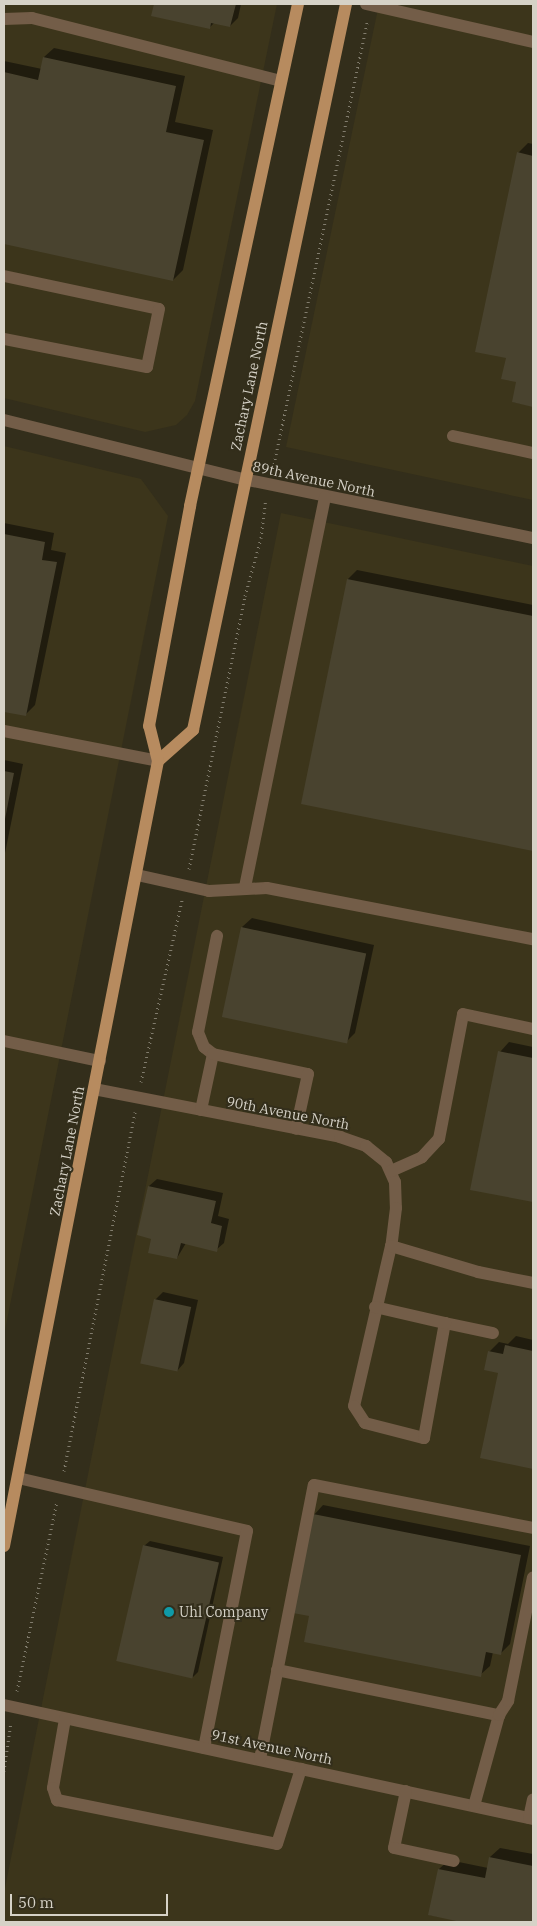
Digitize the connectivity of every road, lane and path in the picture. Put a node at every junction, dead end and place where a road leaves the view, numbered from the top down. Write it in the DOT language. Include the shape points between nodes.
graph roads {
  1 [pos="298,4"];
  2 [pos="346,4"];
  3 [pos="369,4"];
  4 [pos="4,19"];
  5 [pos="533,42"];
  6 [pos="281,81"];
  7 [pos="4,276"];
  8 [pos="4,339"];
  9 [pos="4,420"];
  10 [pos="453,436"];
  11 [pos="279,450"];
  12 [pos="533,453"];
  13 [pos="197,467"];
  14 [pos="243,479"];
  15 [pos="325,497"];
  16 [pos="261,522"];
  17 [pos="533,538"];
  18 [pos="4,731"];
  19 [pos="158,761"];
  20 [pos="137,875"];
  21 [pos="185,886"];
  22 [pos="245,887"];
  23 [pos="217,936"];
  24 [pos="533,939"];
  25 [pos="533,1029"];
  26 [pos="4,1040"];
  27 [pos="213,1054"];
  28 [pos="100,1061"];
  29 [pos="144,1069"];
  30 [pos="94,1089"];
  31 [pos="201,1110"];
  32 [pos="132,1127"];
  33 [pos="296,1129"];
  34 [pos="391,1171"];
  35 [pos="391,1246"];
  36 [pos="533,1283"];
  37 [pos="375,1307"];
  38 [pos="445,1323"];
  39 [pos="493,1333"];
  40 [pos="18,1478"];
  41 [pos="60,1487"];
  42 [pos="533,1528"];
  43 [pos="4,1546"];
  44 [pos="533,1577"];
  45 [pos="277,1670"];
  46 [pos="20,1678"];
  47 [pos="4,1706"];
  48 [pos="500,1715"];
  49 [pos="64,1719"];
  50 [pos="7,1740"];
  51 [pos="204,1748"];
  52 [pos="260,1759"];
  53 [pos="301,1768"];
  54 [pos="4,1771"];
  55 [pos="406,1792"];
  56 [pos="533,1800"];
  57 [pos="474,1806"];
  58 [pos="531,1819"];
  59 [pos="454,1861"];
  1 -- 6 [label="main road, Zachary Lane North"];
  2 -- 14 [label="main road, Zachary Lane North"];
  3 -- 5 [label="street"];
  3 -- 11 [label="path" via="298,343"];
  4 -- 6 [label="street" via="32,18"];
  6 -- 13 [label="main road, Zachary Lane North"];
  7 -- 8 [label="street" via="159,309 147,367"];
  9 -- 13 [label="street, 89th Avenue North"];
  10 -- 12 [label="street"];
  13 -- 14 [label="street, 89th Avenue North"];
  13 -- 19 [label="main road, Zachary Lane North" via="149,726"];
  14 -- 15 [label="street, 89th Avenue North"];
  14 -- 19 [label="main road, Zachary Lane North" via="193,730"];
  15 -- 17 [label="street, 89th Avenue North"];
  15 -- 22 [label="street"];
  16 -- 21 [label="path" via="261,538 245,596"];
  18 -- 19 [label="street"];
  19 -- 20 [label="main road, Zachary Lane North"];
  20 -- 21 [label="street"];
  20 -- 28 [label="main road, Zachary Lane North"];
  21 -- 22 [label="street" via="209,891"];
  21 -- 29 [label="path"];
  22 -- 24 [label="street" via="267,888"];
  23 -- 27 [label="street" via="198,1032 204,1047"];
  25 -- 34 [label="street" via="463,1014 439,1139 422,1156"];
  26 -- 28 [label="street"];
  27 -- 31 [label="street"];
  27 -- 33 [label="street" via="308,1074"];
  28 -- 30 [label="main road, Zachary Lane North"];
  30 -- 31 [label="street, 90th Avenue North"];
  30 -- 40 [label="main road, Zachary Lane North"];
  31 -- 33 [label="street, 90th Avenue North"];
  32 -- 41 [label="path"];
  33 -- 34 [label="street, 90th Avenue North" via="366,1146 377,1152"];
  34 -- 35 [label="street" via="396,1208"];
  35 -- 36 [label="street" via="478,1272"];
  35 -- 37 [label="street"];
  37 -- 38 [label="street"];
  37 -- 38 [label="street" via="354,1406 365,1423 424,1438"];
  38 -- 39 [label="street"];
  40 -- 41 [label="street"];
  40 -- 43 [label="main road, Zachary Lane North"];
  41 -- 46 [label="path"];
  41 -- 51 [label="street" via="247,1531"];
  42 -- 45 [label="street" via="314,1485"];
  44 -- 48 [label="street" via="508,1701"];
  45 -- 48 [label="street"];
  45 -- 52 [label="street"];
  47 -- 49 [label="street, 91st Avenue North"];
  48 -- 57 [label="street"];
  49 -- 51 [label="street, 91st Avenue North"];
  49 -- 53 [label="street" via="53,1788 57,1800 277,1844"];
  50 -- 54 [label="path"];
  51 -- 52 [label="street, 91st Avenue North"];
  52 -- 53 [label="street, 91st Avenue North"];
  53 -- 55 [label="street, 91st Avenue North"];
  55 -- 57 [label="street, 91st Avenue North"];
  55 -- 59 [label="street" via="394,1848"];
  56 -- 58 [label="street"];
  57 -- 58 [label="street, 91st Avenue North"];
}
